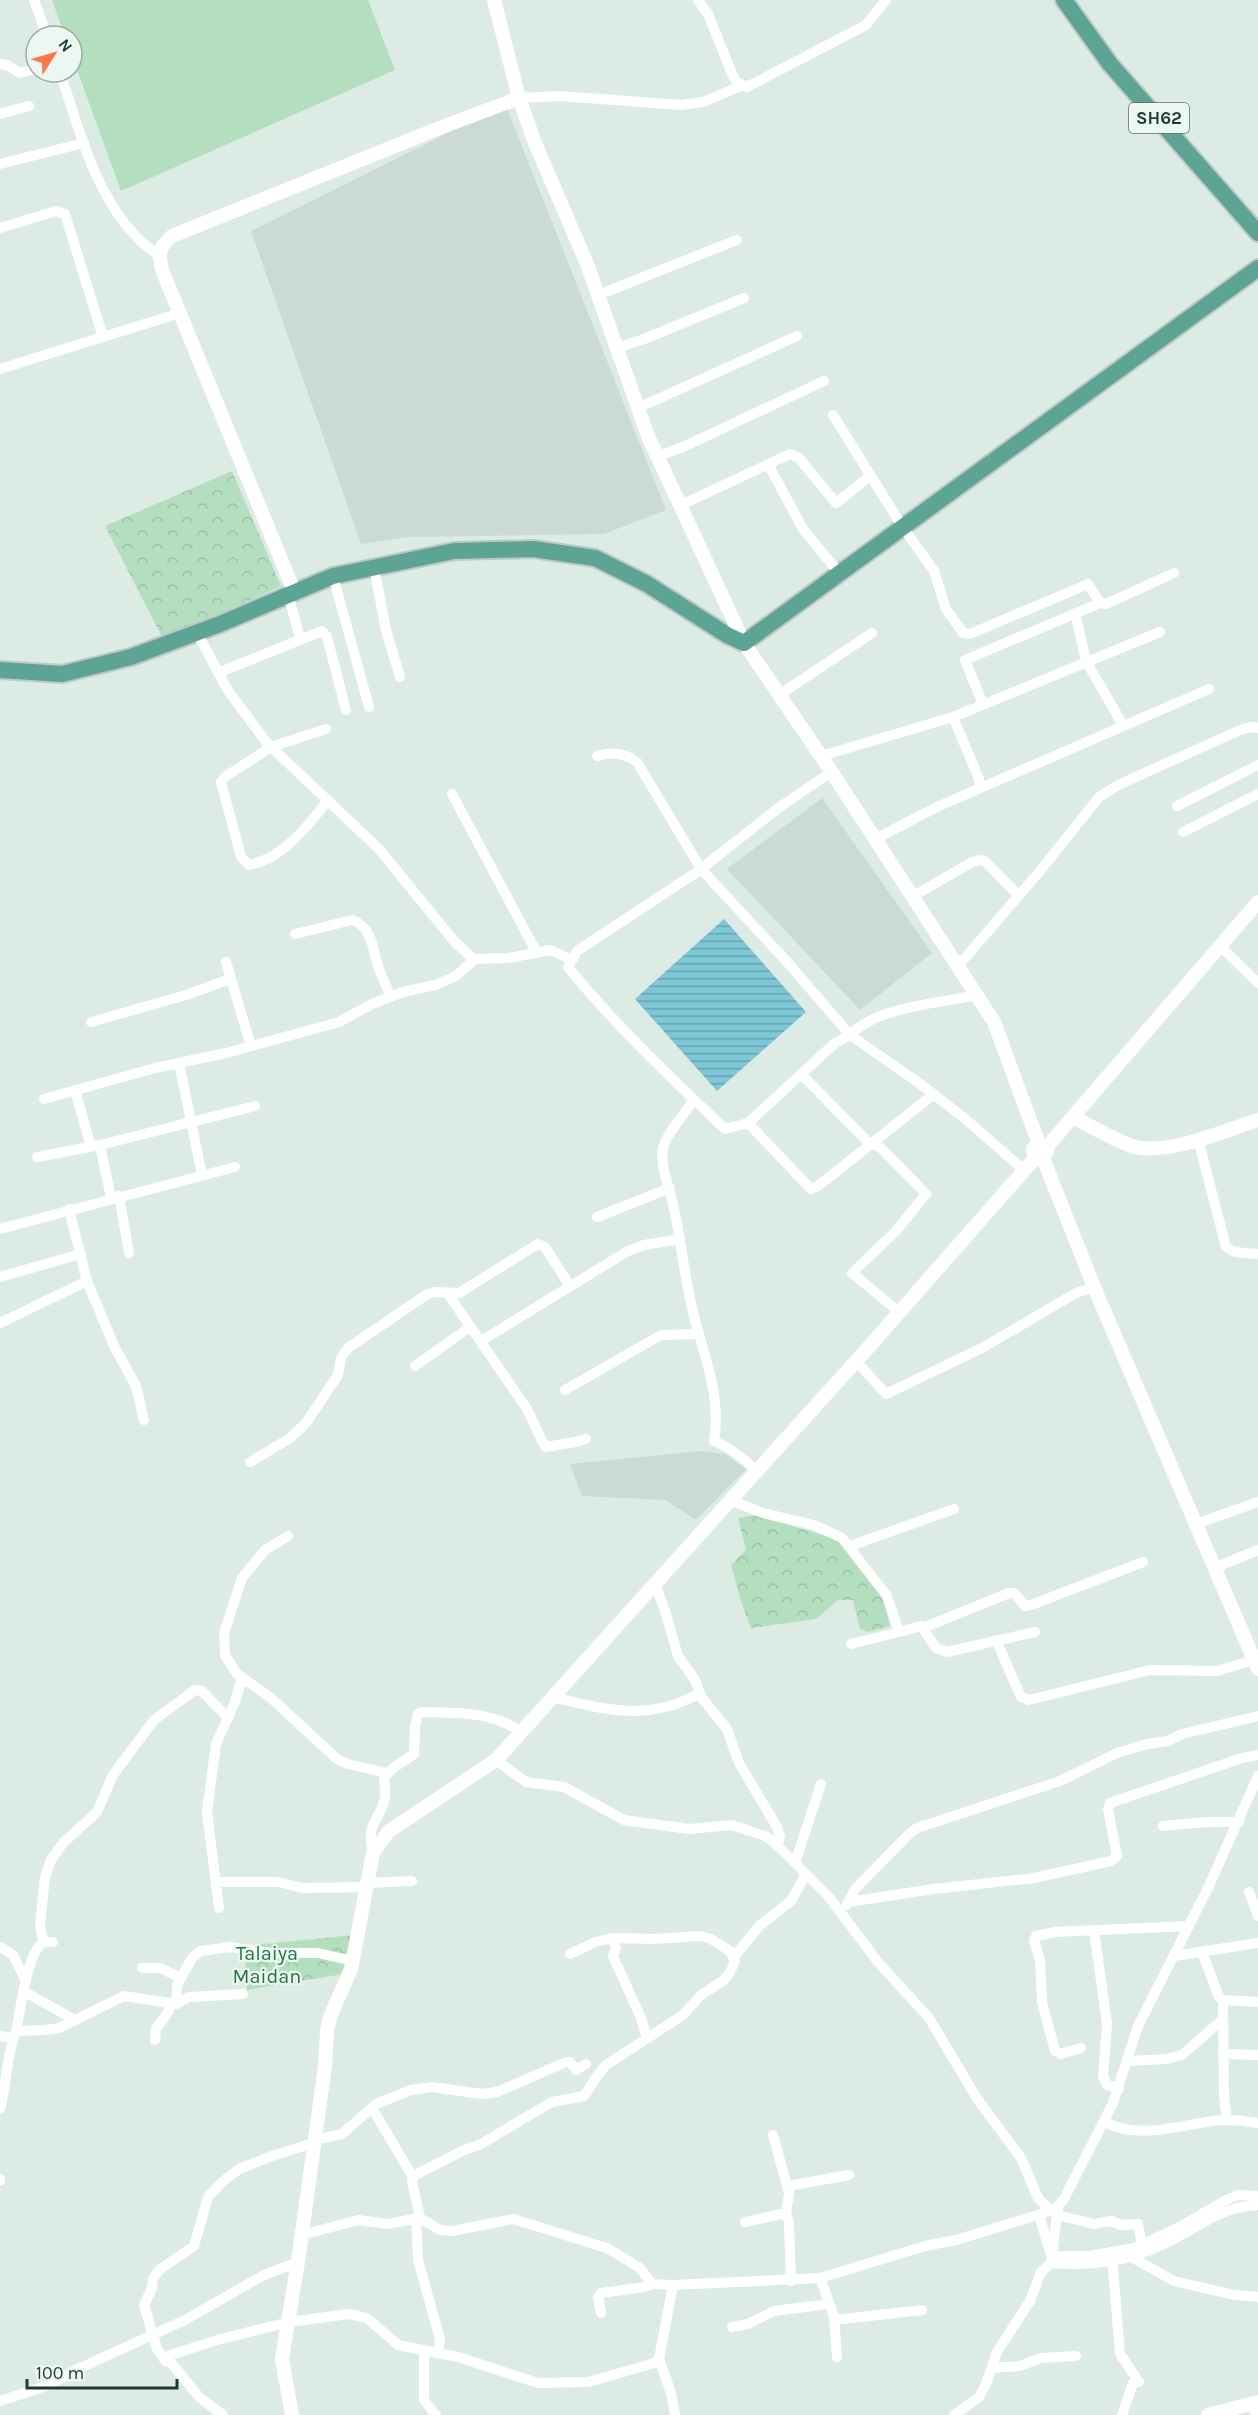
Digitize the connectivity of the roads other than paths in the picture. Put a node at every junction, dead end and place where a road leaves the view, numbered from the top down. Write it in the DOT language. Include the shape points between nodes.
graph roads {
  1 [pos="34,0"];
  2 [pos="494,0"];
  3 [pos="698,0"];
  4 [pos="886,0"];
  5 [pos="1064,0"];
  6 [pos="43,24"];
  7 [pos="0,64"];
  8 [pos="24,72"];
  9 [pos="64,84"];
  10 [pos="741,86"];
  11 [pos="526,97"];
  12 [pos="29,106"];
  13 [pos="0,114"];
  14 [pos="84,143"];
  15 [pos="0,164"];
  16 [pos="0,228"];
  17 [pos="1258,233"];
  18 [pos="737,240"];
  19 [pos="158,255"];
  20 [pos="1258,268"];
  21 [pos="598,295"];
  22 [pos="744,298"];
  23 [pos="180,313"];
  24 [pos="797,336"];
  25 [pos="103,337"];
  26 [pos="617,348"];
  27 [pos="0,369"];
  28 [pos="824,381"];
  29 [pos="638,408"];
  30 [pos="833,414"];
  31 [pos="658,456"];
  32 [pos="768,464"];
  33 [pos="870,476"];
  34 [pos="681,505"];
  35 [pos="902,526"];
  36 [pos="374,567"];
  37 [pos="839,573"];
  38 [pos="1174,573"];
  39 [pos="333,576"];
  40 [pos="291,592"];
  41 [pos="1100,603"];
  42 [pos="1077,621"];
  43 [pos="1160,632"];
  44 [pos="197,633"];
  45 [pos="872,633"];
  46 [pos="300,638"];
  47 [pos="744,643"];
  48 [pos="1086,661"];
  49 [pos="0,670"];
  50 [pos="219,673"];
  51 [pos="400,677"];
  52 [pos="1209,689"];
  53 [pos="780,695"];
  54 [pos="983,704"];
  55 [pos="369,707"];
  56 [pos="346,710"];
  57 [pos="953,717"];
  58 [pos="1123,725"];
  59 [pos="1258,728"];
  60 [pos="326,729"];
  61 [pos="271,747"];
  62 [pos="597,756"];
  63 [pos="821,756"];
  64 [pos="1258,765"];
  65 [pos="831,772"];
  66 [pos="980,788"];
  67 [pos="1258,794"];
  68 [pos="452,795"];
  69 [pos="328,800"];
  70 [pos="1177,806"];
  71 [pos="1183,832"];
  72 [pos="875,839"];
  73 [pos="701,869"];
  74 [pos="1018,896"];
  75 [pos="912,897"];
  76 [pos="1258,902"];
  77 [pos="295,934"];
  78 [pos="1220,946"];
  79 [pos="537,953"];
  80 [pos="475,959"];
  81 [pos="572,960"];
  82 [pos="226,962"];
  83 [pos="956,965"];
  84 [pos="230,979"];
  85 [pos="1258,983"];
  86 [pos="976,995"];
  87 [pos="391,997"];
  88 [pos="91,1022"];
  89 [pos="850,1035"];
  90 [pos="251,1046"];
  91 [pos="179,1063"];
  92 [pos="801,1074"];
  93 [pos="75,1090"];
  94 [pos="934,1094"];
  95 [pos="44,1099"];
  96 [pos="694,1100"];
  97 [pos="255,1106"];
  98 [pos="1072,1117"];
  99 [pos="192,1120"];
  100 [pos="1258,1120"];
  101 [pos="748,1123"];
  102 [pos="1198,1139"];
  103 [pos="870,1143"];
  104 [pos="96,1146"];
  105 [pos="1041,1152"];
  106 [pos="37,1157"];
  107 [pos="235,1167"];
  108 [pos="1024,1170"];
  109 [pos="202,1175"];
  110 [pos="670,1188"];
  111 [pos="115,1197"];
  112 [pos="69,1209"];
  113 [pos="597,1217"];
  114 [pos="0,1229"];
  115 [pos="680,1239"];
  116 [pos="129,1253"];
  117 [pos="81,1254"];
  118 [pos="1258,1254"];
  119 [pos="0,1277"];
  120 [pos="87,1281"];
  121 [pos="570,1286"];
  122 [pos="1095,1287"];
  123 [pos="448,1294"];
  124 [pos="899,1312"];
  125 [pos="0,1323"];
  126 [pos="470,1327"];
  127 [pos="699,1334"];
  128 [pos="481,1341"];
  129 [pos="856,1361"];
  130 [pos="415,1366"];
  131 [pos="565,1390"];
  132 [pos="144,1420"];
  133 [pos="586,1439"];
  134 [pos="250,1462"];
  135 [pos="756,1471"];
  136 [pos="730,1500"];
  137 [pos="1258,1502"];
  138 [pos="954,1509"];
  139 [pos="1196,1524"];
  140 [pos="288,1536"];
  141 [pos="850,1546"];
  142 [pos="1258,1550"];
  143 [pos="1143,1562"];
  144 [pos="1214,1568"];
  145 [pos="655,1584"];
  146 [pos="923,1628"];
  147 [pos="899,1632"];
  148 [pos="1035,1632"];
  149 [pos="996,1640"];
  150 [pos="851,1644"];
  151 [pos="1256,1665"];
  152 [pos="242,1678"];
  153 [pos="700,1693"];
  154 [pos="552,1697"];
  155 [pos="1258,1716"];
  156 [pos="228,1718"];
  157 [pos="521,1732"];
  158 [pos="1258,1755"];
  159 [pos="496,1760"];
  160 [pos="1258,1776"];
  161 [pos="385,1779"];
  162 [pos="821,1784"];
  163 [pos="1239,1822"];
  164 [pos="1163,1826"];
  165 [pos="777,1846"];
  166 [pos="373,1853"];
  167 [pos="795,1863"];
  168 [pos="806,1874"];
  169 [pos="412,1881"];
  170 [pos="216,1882"];
  171 [pos="367,1885"];
  172 [pos="1249,1892"];
  173 [pos="848,1902"];
  174 [pos="219,1908"];
  175 [pos="843,1913"];
  176 [pos="1258,1916"];
  177 [pos="1189,1926"];
  178 [pos="1094,1930"];
  179 [pos="612,1938"];
  180 [pos="1258,1943"];
  181 [pos="0,1947"];
  182 [pos="1202,1952"];
  183 [pos="570,1954"];
  184 [pos="1174,1956"];
  185 [pos="734,1957"];
  186 [pos="353,1961"];
  187 [pos="142,1968"];
  188 [pos="181,1978"];
  189 [pos="26,1987"];
  190 [pos="243,1994"];
  191 [pos="1223,2000"];
  192 [pos="1258,2002"];
  193 [pos="172,2004"];
  194 [pos="1223,2019"];
  195 [pos="75,2020"];
  196 [pos="15,2034"];
  197 [pos="0,2036"];
  198 [pos="647,2038"];
  199 [pos="155,2040"];
  200 [pos="1081,2048"];
  201 [pos="1223,2054"];
  202 [pos="1258,2055"];
  203 [pos="4,2060"];
  204 [pos="1127,2061"];
  205 [pos="586,2064"];
  206 [pos="1119,2089"];
  207 [pos="372,2108"];
  208 [pos="0,2109"];
  209 [pos="1227,2120"];
  210 [pos="1105,2122"];
  211 [pos="1258,2123"];
  212 [pos="773,2135"];
  213 [pos="315,2141"];
  214 [pos="849,2175"];
  215 [pos="413,2176"];
  216 [pos="788,2186"];
  217 [pos="1258,2196"];
  218 [pos="1258,2205"];
  219 [pos="1050,2212"];
  220 [pos="786,2215"];
  221 [pos="418,2218"];
  222 [pos="745,2222"];
  223 [pos="302,2235"];
  224 [pos="1142,2246"];
  225 [pos="1112,2257"];
  226 [pos="1133,2258"];
  227 [pos="1051,2260"];
  228 [pos="298,2262"];
  229 [pos="820,2278"];
  230 [pos="791,2281"];
  231 [pos="652,2284"];
  232 [pos="673,2285"];
  233 [pos="1258,2297"];
  234 [pos="829,2304"];
  235 [pos="921,2310"];
  236 [pos="601,2313"];
  237 [pos="834,2320"];
  238 [pos="289,2322"];
  239 [pos="732,2327"];
  240 [pos="152,2334"];
  241 [pos="424,2350"];
  242 [pos="438,2353"];
  243 [pos="1076,2356"];
  244 [pos="837,2357"];
  245 [pos="659,2360"];
  246 [pos="166,2361"];
  247 [pos="992,2368"];
  248 [pos="0,2402"];
  249 [pos="1256,2406"];
  250 [pos="223,2415"];
  251 [pos="292,2415"];
  252 [pos="436,2415"];
  253 [pos="675,2415"];
  254 [pos="954,2415"];
  255 [pos="1122,2415"];
  256 [pos="1208,2415"];
  1 -- 6 [label="street"];
  2 -- 11 [label="street"];
  3 -- 10 [label="street"];
  4 -- 10 [label="street" via="866,25 754,85"];
  5 -- 17 [label="main road, SH62" via="1110,64"];
  7 -- 8 [label="street"];
  9 -- 14 [label="street"];
  10 -- 11 [label="street" via="703,102 681,105"];
  11 -- 19 [label="street" via="442,126 172,236"];
  11 -- 21 [label="street"];
  12 -- 13 [label="street"];
  14 -- 15 [label="street"];
  14 -- 19 [label="street" via="124,221 143,245"];
  16 -- 25 [label="street" via="56,211 65,214"];
  18 -- 21 [label="street"];
  19 -- 23 [label="street"];
  20 -- 35 [label="main road"];
  21 -- 26 [label="street"];
  22 -- 26 [label="street"];
  23 -- 25 [label="street"];
  23 -- 40 [label="street"];
  24 -- 29 [label="street"];
  25 -- 27 [label="street"];
  26 -- 29 [label="street"];
  28 -- 31 [label="street"];
  29 -- 31 [label="street"];
  30 -- 33 [label="street"];
  31 -- 34 [label="street"];
  32 -- 33 [label="street" via="793,454 836,503"];
  32 -- 34 [label="street"];
  32 -- 37 [label="street" via="803,529"];
  33 -- 35 [label="street"];
  34 -- 47 [label="street"];
  35 -- 37 [label="main road"];
  35 -- 41 [label="street" via="934,571 946,609 963,633 970,634 1088,584"];
  36 -- 39 [label="main road"];
  36 -- 47 [label="main road" via="454,551 533,549 595,558 647,584"];
  36 -- 51 [label="street"];
  37 -- 47 [label="main road"];
  38 -- 41 [label="street" via="1106,604"];
  39 -- 40 [label="main road"];
  39 -- 55 [label="street"];
  40 -- 44 [label="main road"];
  40 -- 46 [label="street"];
  41 -- 54 [label="street" via="965,660"];
  42 -- 48 [label="street"];
  43 -- 48 [label="street"];
  44 -- 49 [label="main road" via="131,657 62,674"];
  44 -- 50 [label="street"];
  45 -- 53 [label="street"];
  46 -- 50 [label="street"];
  46 -- 56 [label="street" via="319,631 325,633"];
  47 -- 53 [label="street"];
  48 -- 54 [label="street"];
  48 -- 58 [label="street"];
  50 -- 61 [label="street"];
  52 -- 58 [label="street"];
  53 -- 63 [label="street"];
  54 -- 57 [label="street"];
  57 -- 63 [label="street"];
  57 -- 66 [label="street"];
  58 -- 66 [label="street"];
  59 -- 74 [label="street" via="1238,731 1099,797"];
  60 -- 61 [label="street"];
  61 -- 69 [label="street"];
  61 -- 69 [label="street" via="221,782 246,864 253,865 278,852"];
  62 -- 73 [label="street" via="611,752 637,762"];
  63 -- 65 [label="street"];
  64 -- 70 [label="street"];
  65 -- 72 [label="street"];
  65 -- 73 [label="street"];
  66 -- 72 [label="street"];
  67 -- 71 [label="street"];
  68 -- 79 [label="street"];
  69 -- 80 [label="street" via="379,849 454,941"];
  72 -- 75 [label="street"];
  73 -- 81 [label="street" via="577,951"];
  73 -- 89 [label="street"];
  74 -- 75 [label="street" via="980,860"];
  74 -- 83 [label="street"];
  75 -- 83 [label="street"];
  76 -- 78 [label="street"];
  77 -- 87 [label="street" via="352,920 359,922 372,940"];
  78 -- 85 [label="street"];
  78 -- 98 [label="street"];
  79 -- 80 [label="street"];
  79 -- 81 [label="street" via="550,950"];
  80 -- 87 [label="street" via="456,976"];
  81 -- 96 [label="street" via="568,967 596,1001"];
  82 -- 84 [label="street"];
  83 -- 86 [label="street"];
  84 -- 88 [label="street"];
  84 -- 90 [label="street"];
  86 -- 89 [label="street" via="874,1019"];
  86 -- 105 [label="street" via="994,1022"];
  87 -- 90 [label="street" via="339,1022"];
  89 -- 92 [label="street"];
  89 -- 94 [label="street"];
  90 -- 91 [label="street"];
  91 -- 93 [label="street"];
  91 -- 99 [label="street"];
  92 -- 101 [label="street"];
  92 -- 103 [label="street"];
  93 -- 95 [label="street"];
  93 -- 104 [label="street"];
  94 -- 103 [label="street"];
  94 -- 108 [label="street"];
  96 -- 101 [label="street" via="724,1129"];
  96 -- 110 [label="street" via="665,1142 662,1155"];
  97 -- 99 [label="street"];
  98 -- 102 [label="street" via="1138,1148 1162,1148"];
  98 -- 105 [label="street"];
  99 -- 104 [label="street"];
  99 -- 109 [label="street"];
  100 -- 102 [label="street"];
  101 -- 103 [label="street" via="811,1189"];
  102 -- 118 [label="street" via="1226,1247"];
  103 -- 124 [label="street" via="880,1148 926,1194 896,1231 852,1273"];
  104 -- 106 [label="street"];
  104 -- 111 [label="street"];
  105 -- 108 [label="street"];
  105 -- 122 [label="street"];
  107 -- 109 [label="street"];
  108 -- 124 [label="street"];
  109 -- 111 [label="street"];
  110 -- 113 [label="street"];
  110 -- 115 [label="street"];
  111 -- 112 [label="street"];
  111 -- 116 [label="street"];
  112 -- 114 [label="street"];
  112 -- 117 [label="street"];
  115 -- 121 [label="street" via="636,1248"];
  115 -- 127 [label="street"];
  117 -- 119 [label="street"];
  117 -- 120 [label="street"];
  120 -- 125 [label="street"];
  120 -- 132 [label="street" via="114,1346 136,1386"];
  121 -- 123 [label="street" via="545,1247 538,1244 465,1290"];
  121 -- 128 [label="street"];
  122 -- 129 [label="street" via="1076,1293 982,1347 886,1394"];
  122 -- 139 [label="street"];
  123 -- 126 [label="street"];
  123 -- 134 [label="street" via="426,1295 348,1348 341,1358 338,1375 306,1424"];
  124 -- 129 [label="street"];
  126 -- 128 [label="street"];
  126 -- 130 [label="street"];
  127 -- 131 [label="street" via="661,1335"];
  127 -- 135 [label="street" via="715,1399 714,1441 744,1458"];
  128 -- 133 [label="street" via="527,1409 545,1447"];
  129 -- 135 [label="street"];
  135 -- 136 [label="street"];
  136 -- 141 [label="street" via="814,1525 839,1536"];
  136 -- 145 [label="street"];
  137 -- 139 [label="street"];
  138 -- 141 [label="street"];
  139 -- 144 [label="street"];
  140 -- 152 [label="street" via="265,1550 242,1578 224,1633 228,1662"];
  141 -- 147 [label="street" via="887,1596"];
  142 -- 144 [label="street"];
  143 -- 146 [label="street" via="1031,1605 1025,1606 1014,1593 1009,1593"];
  144 -- 151 [label="street"];
  145 -- 153 [label="street" via="675,1648"];
  145 -- 154 [label="street"];
  146 -- 147 [label="street"];
  146 -- 149 [label="street" via="933,1645 942,1651"];
  147 -- 150 [label="street"];
  148 -- 149 [label="street"];
  149 -- 151 [label="street" via="1025,1699 1150,1670 1211,1671"];
  152 -- 156 [label="street"];
  152 -- 161 [label="street" via="271,1698 337,1759"];
  153 -- 154 [label="street" via="674,1706 648,1711 601,1708"];
  153 -- 165 [label="street" via="727,1729 740,1766 777,1827"];
  154 -- 157 [label="street"];
  155 -- 173 [label="street" via="1117,1753 1060,1781 917,1828 859,1885"];
  156 -- 170 [label="street" via="216,1744 207,1812"];
  156 -- 189 [label="street" via="202,1691 195,1690 149,1725 117,1769 97,1812 63,1843 48,1865 40,1924 48,1942 37,1949"];
  157 -- 159 [label="street"];
  157 -- 161 [label="street" via="509,1724 471,1713 422,1712 416,1716 414,1754"];
  158 -- 173 [label="street" via="1110,1803 1117,1856 1111,1862 1034,1878"];
  159 -- 165 [label="street" via="526,1782 564,1787 624,1820 688,1828 732,1825 765,1836"];
  159 -- 166 [label="street" via="389,1831"];
  160 -- 163 [label="street"];
  161 -- 166 [label="street" via="385,1799 370,1833"];
  162 -- 167 [label="street"];
  163 -- 164 [label="street"];
  163 -- 177 [label="street"];
  165 -- 167 [label="street"];
  166 -- 171 [label="street"];
  167 -- 168 [label="street"];
  168 -- 175 [label="street"];
  168 -- 185 [label="street" via="791,1901 759,1926"];
  169 -- 171 [label="street"];
  170 -- 171 [label="street" via="278,1882 303,1888"];
  170 -- 174 [label="street"];
  171 -- 186 [label="street"];
  172 -- 176 [label="street"];
  173 -- 175 [label="street"];
  175 -- 219 [label="street" via="878,1962 938,2030 978,2100 1021,2158 1038,2198"];
  177 -- 178 [label="street"];
  177 -- 184 [label="street"];
  178 -- 200 [label="street" via="1042,1933 1034,1938 1040,1960 1042,2002 1055,2051 1061,2054"];
  178 -- 206 [label="street" via="1107,2031 1103,2076 1107,2085"];
  179 -- 183 [label="street"];
  179 -- 185 [label="street" via="700,1936 711,1939"];
  179 -- 198 [label="street" via="614,1956"];
  180 -- 182 [label="street"];
  181 -- 189 [label="street" via="13,1954"];
  182 -- 184 [label="street"];
  182 -- 191 [label="street" via="1215,1991"];
  184 -- 204 [label="street" via="1138,2026"];
  185 -- 198 [label="street" via="733,1967 724,1980"];
  186 -- 188 [label="street" via="318,1953 272,1953 230,1947 196,1953"];
  186 -- 213 [label="street" via="328,2024"];
  187 -- 188 [label="street" via="160,1968"];
  188 -- 193 [label="street"];
  189 -- 195 [label="street"];
  189 -- 196 [label="street"];
  190 -- 193 [label="street" via="189,1997"];
  191 -- 192 [label="street"];
  191 -- 194 [label="street"];
  193 -- 195 [label="street" via="124,1996"];
  193 -- 199 [label="street" via="156,2029"];
  194 -- 201 [label="street"];
  194 -- 204 [label="street" via="1182,2055 1166,2060"];
  195 -- 196 [label="street" via="51,2030"];
  196 -- 197 [label="street"];
  196 -- 203 [label="street"];
  198 -- 215 [label="street" via="606,2066 584,2096 552,2102 478,2145"];
  201 -- 202 [label="street"];
  201 -- 209 [label="street"];
  203 -- 208 [label="street"];
  204 -- 206 [label="street"];
  205 -- 207 [label="street" via="576,2070 568,2062 497,2092 482,2094 426,2087 392,2097"];
  206 -- 210 [label="street"];
  207 -- 213 [label="street" via="342,2134"];
  207 -- 215 [label="street"];
  209 -- 210 [label="street" via="1144,2131 1125,2130"];
  209 -- 211 [label="street"];
  210 -- 219 [label="street" via="1070,2189"];
  212 -- 216 [label="street"];
  213 -- 223 [label="street"];
  213 -- 240 [label="street" via="239,2169 208,2197 194,2246 159,2270 153,2279 144,2305"];
  214 -- 216 [label="street"];
  215 -- 221 [label="street"];
  216 -- 220 [label="street"];
  217 -- 224 [label="street" via="1238,2195 1226,2200"];
  218 -- 226 [label="street" via="1220,2212"];
  219 -- 224 [label="street" via="1094,2224 1138,2224"];
  219 -- 227 [label="street"];
  219 -- 227 [label="street"];
  219 -- 229 [label="street"];
  220 -- 222 [label="street"];
  220 -- 230 [label="street"];
  221 -- 223 [label="street" via="387,2224 358,2220"];
  221 -- 231 [label="street" via="440,2230 452,2231 518,2220 607,2248 640,2268"];
  221 -- 242 [label="street" via="418,2260 440,2339"];
  223 -- 228 [label="street"];
  224 -- 225 [label="street"];
  225 -- 226 [label="street"];
  225 -- 227 [label="street" via="1081,2265"];
  225 -- 255 [label="street" via="1120,2354 1136,2383"];
  226 -- 233 [label="street" via="1174,2281"];
  227 -- 247 [label="street" via="997,2352"];
  228 -- 238 [label="street"];
  228 -- 240 [label="street" via="264,2275"];
  229 -- 230 [label="street"];
  229 -- 234 [label="street"];
  230 -- 232 [label="street"];
  231 -- 232 [label="street"];
  231 -- 236 [label="street" via="601,2293"];
  232 -- 245 [label="street"];
  234 -- 237 [label="street"];
  234 -- 239 [label="street" via="779,2310 745,2326"];
  235 -- 237 [label="street"];
  237 -- 244 [label="street"];
  238 -- 241 [label="street" via="357,2315 373,2322 398,2345"];
  238 -- 250 [label="street" via="170,2355 172,2366 194,2391"];
  238 -- 251 [label="street" via="282,2359"];
  240 -- 246 [label="street"];
  240 -- 248 [label="street" via="46,2386"];
  241 -- 242 [label="street"];
  241 -- 252 [label="street" via="424,2400"];
  242 -- 245 [label="street" via="544,2384 589,2382"];
  243 -- 247 [label="street"];
  245 -- 253 [label="street"];
  247 -- 254 [label="street" via="976,2401"];
  249 -- 256 [label="street"];
}
